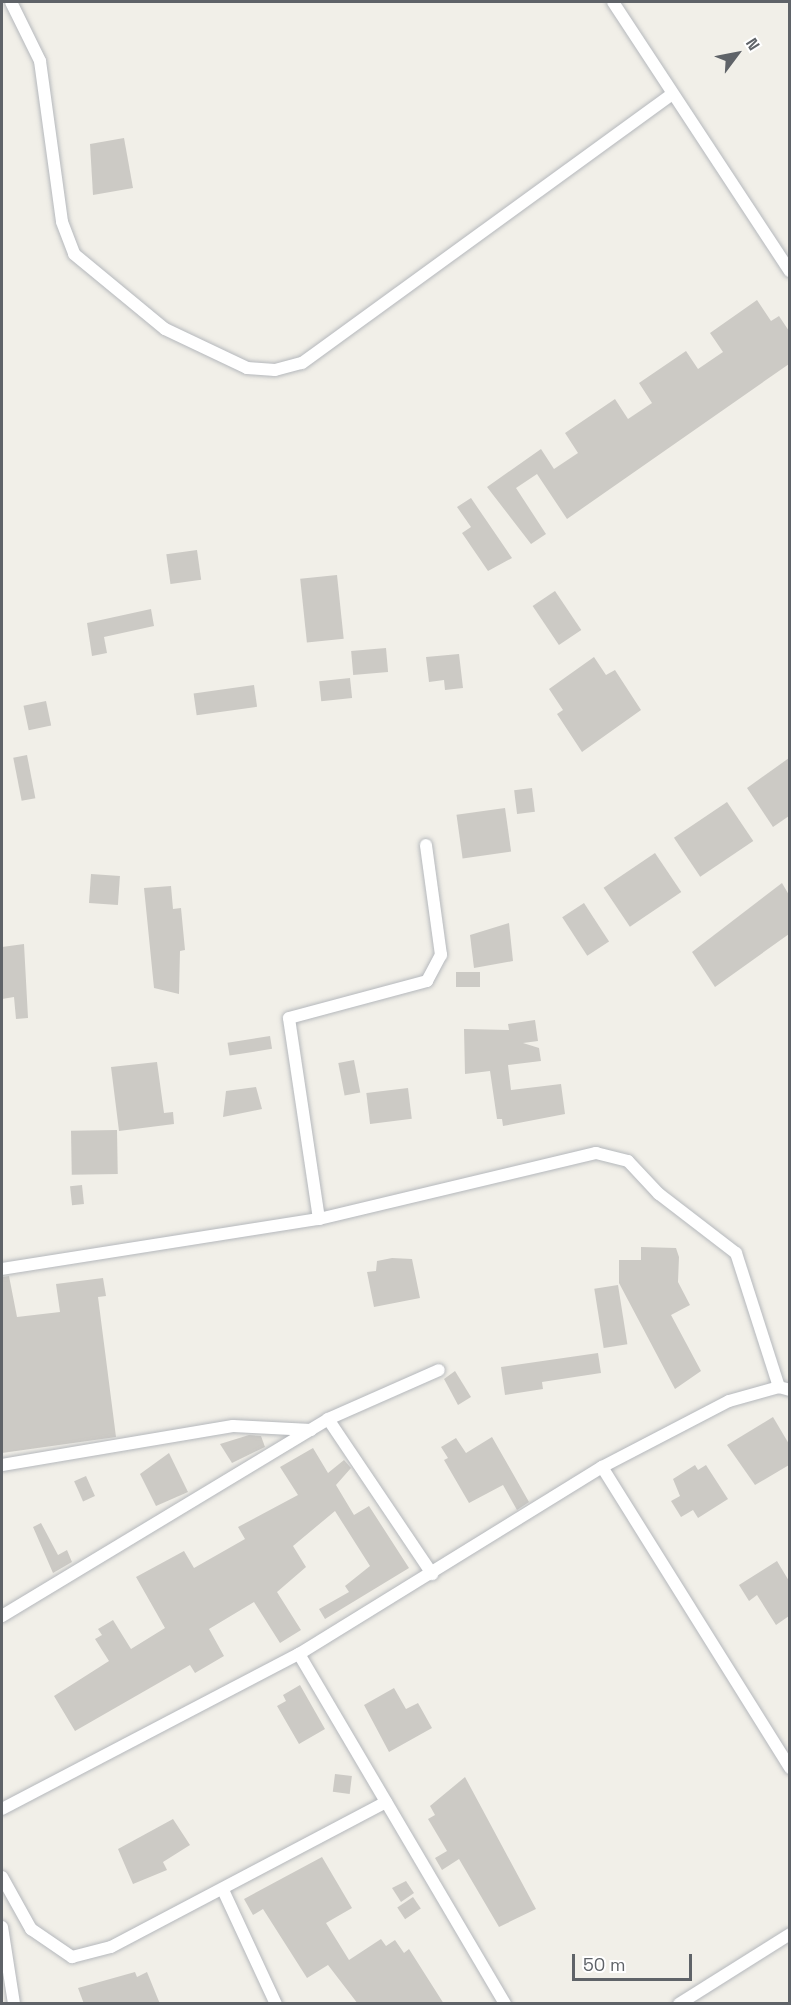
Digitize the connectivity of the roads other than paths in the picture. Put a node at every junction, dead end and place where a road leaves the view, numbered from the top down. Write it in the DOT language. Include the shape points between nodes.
graph roads {
  1 [pos="11,2"];
  2 [pos="613,2"];
  3 [pos="672,93"];
  4 [pos="789,272"];
  5 [pos="426,845"];
  6 [pos="319,1219"];
  7 [pos="2,1269"];
  8 [pos="439,1370"];
  9 [pos="784,1388"];
  10 [pos="328,1419"];
  11 [pos="311,1430"];
  12 [pos="2,1464"];
  13 [pos="602,1467"];
  14 [pos="432,1574"];
  15 [pos="2,1616"];
  16 [pos="299,1654"];
  17 [pos="789,1768"];
  18 [pos="386,1802"];
  19 [pos="2,1809"];
  20 [pos="2,1877"];
  21 [pos="223,1890"];
  22 [pos="2,1927"];
  23 [pos="789,1934"];
  24 [pos="14,2004"];
  25 [pos="276,2004"];
  26 [pos="506,2004"];
  27 [pos="679,2004"];
  1 -- 3 [label="street" via="40,61 62,222 74,254 165,329 247,368 275,370 303,363"];
  2 -- 3 [label="street"];
  3 -- 4 [label="street"];
  5 -- 6 [label="street" via="441,955 427,981 289,1018"];
  6 -- 7 [label="street"];
  6 -- 9 [label="street" via="596,1153 628,1161 660,1194 736,1253"];
  8 -- 10 [label="street"];
  9 -- 13 [label="street" via="729,1401"];
  10 -- 11 [label="street"];
  10 -- 14 [label="street"];
  11 -- 12 [label="street" via="233,1425"];
  11 -- 15 [label="street"];
  13 -- 14 [label="street"];
  13 -- 17 [label="street"];
  14 -- 16 [label="street"];
  16 -- 18 [label="street"];
  16 -- 19 [label="street"];
  18 -- 21 [label="street"];
  18 -- 26 [label="street"];
  20 -- 21 [label="street" via="31,1929 72,1957 111,1947"];
  21 -- 25 [label="street"];
  22 -- 24 [label="street"];
  23 -- 27 [label="street"];
}
